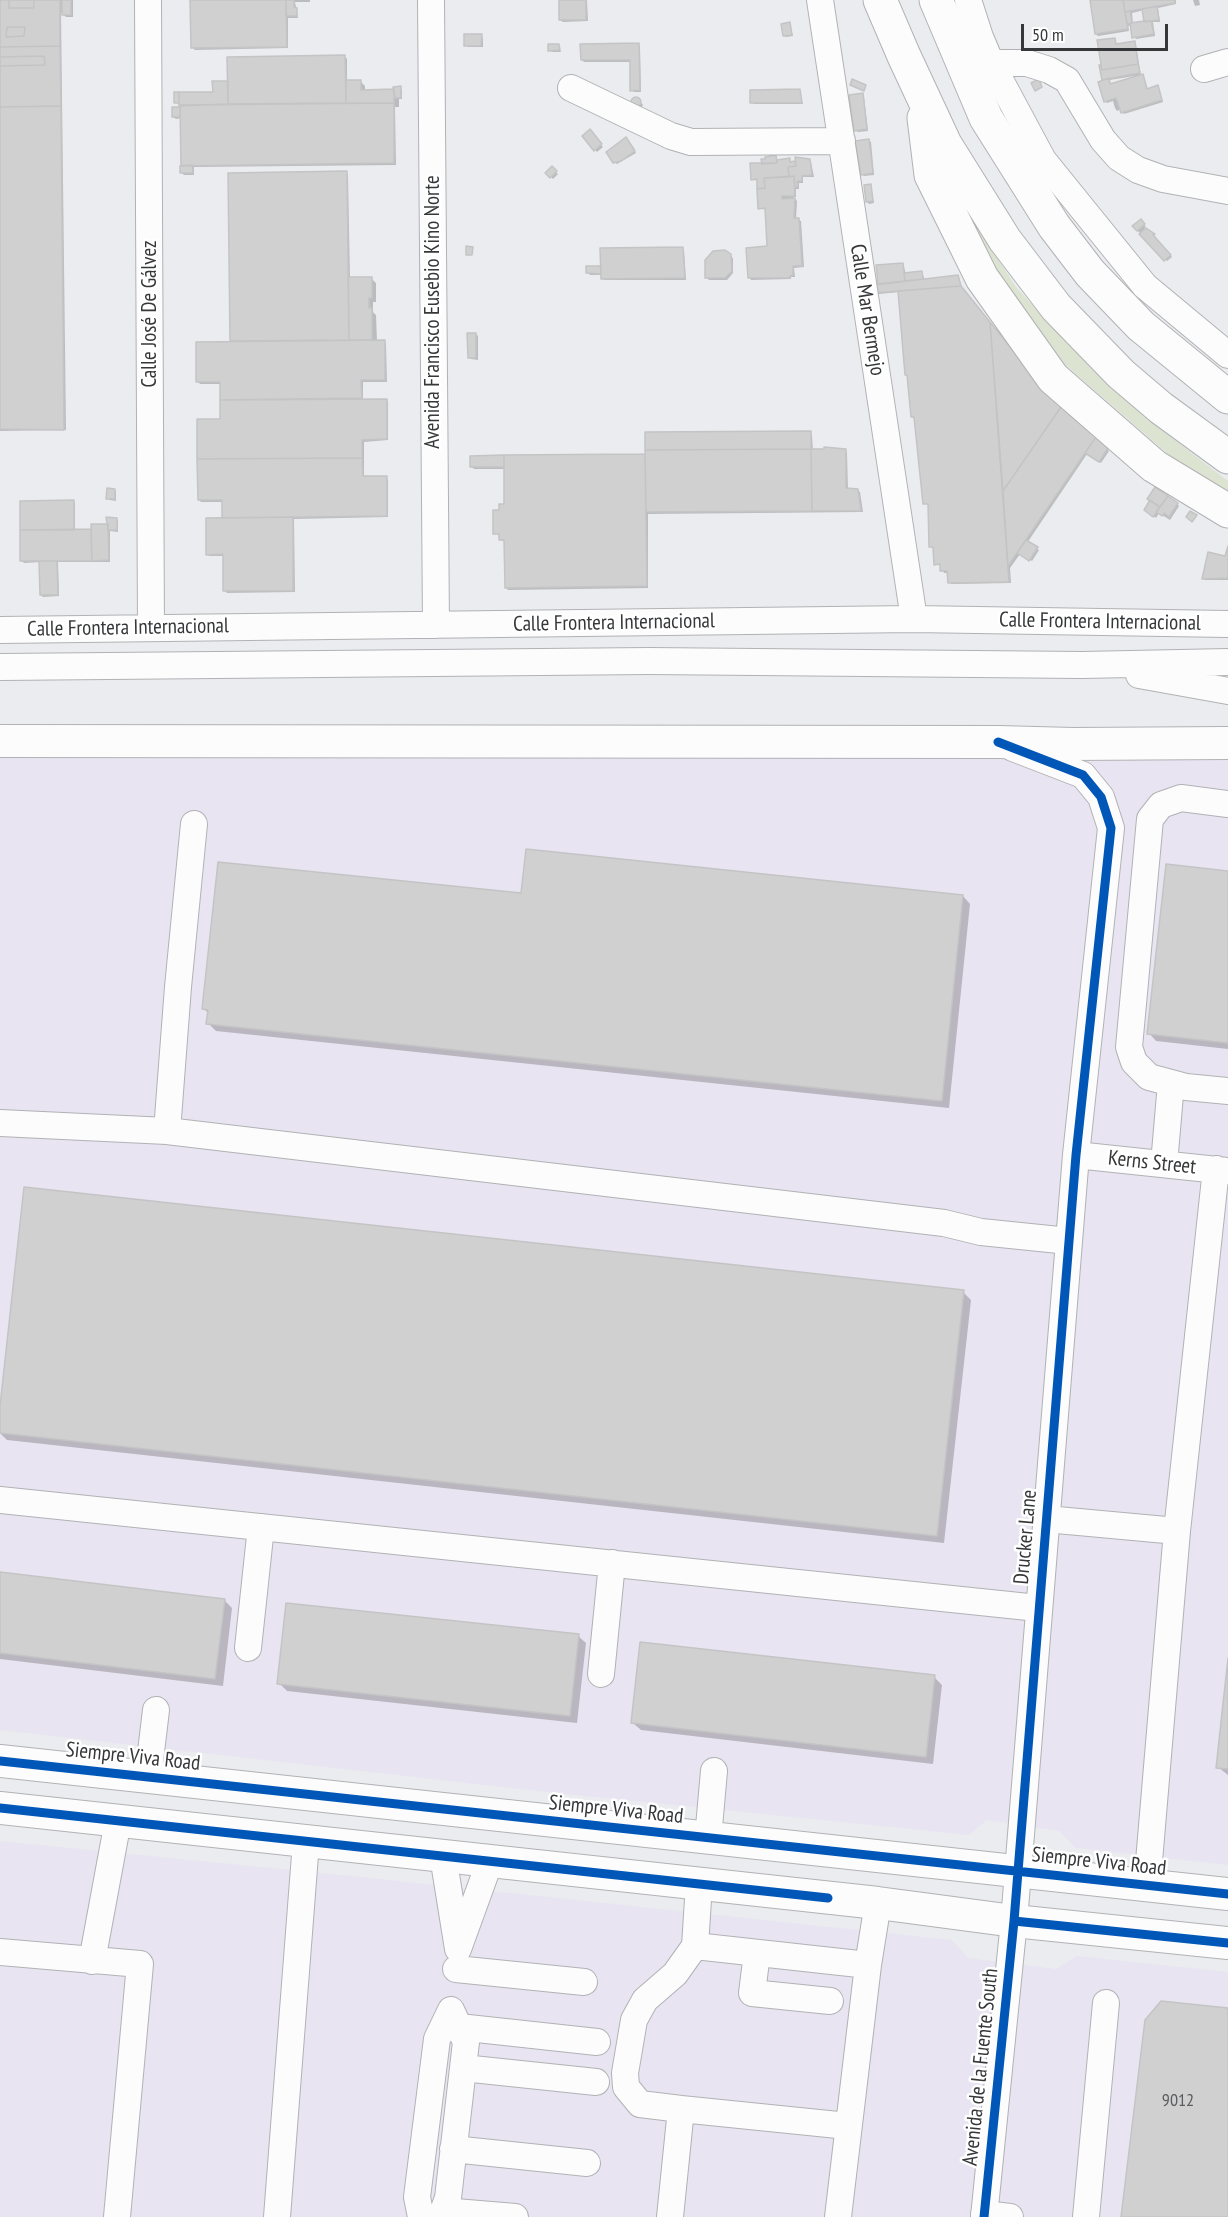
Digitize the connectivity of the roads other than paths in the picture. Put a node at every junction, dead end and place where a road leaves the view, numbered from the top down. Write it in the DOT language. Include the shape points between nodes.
graph roads {
  1 [pos="148,0"];
  2 [pos="431,0"];
  3 [pos="820,0"];
  4 [pos="880,0"];
  5 [pos="936,0"];
  6 [pos="968,0"];
  7 [pos="978,67"];
  8 [pos="571,88"];
  9 [pos="921,96"];
  10 [pos="842,141"];
  11 [pos="1228,191"];
  12 [pos="1228,355"];
  13 [pos="1228,397"];
  14 [pos="1228,457"];
  15 [pos="1228,511"];
  16 [pos="914,619"];
  17 [pos="1228,624"];
  18 [pos="436,625"];
  19 [pos="151,628"];
  20 [pos="0,630"];
  21 [pos="1228,662"];
  22 [pos="1082,665"];
  23 [pos="0,667"];
  24 [pos="1228,691"];
  25 [pos="0,741"];
  26 [pos="998,742"];
  27 [pos="1228,743"];
  28 [pos="0,761"];
  29 [pos="1052,762"];
  30 [pos="1228,763"];
  31 [pos="1228,804"];
  32 [pos="194,824"];
  33 [pos="1172,1083"];
  34 [pos="1228,1090"];
  35 [pos="0,1123"];
  36 [pos="167,1131"];
  37 [pos="1076,1155"];
  38 [pos="1164,1164"];
  39 [pos="1222,1170"];
  40 [pos="1069,1241"];
  41 [pos="0,1500"];
  42 [pos="1046,1519"];
  43 [pos="261,1527"];
  44 [pos="1177,1531"];
  45 [pos="612,1563"];
  46 [pos="1038,1608"];
  47 [pos="248,1648"];
  48 [pos="601,1674"];
  49 [pos="156,1710"];
  50 [pos="0,1761"];
  51 [pos="714,1771"];
  52 [pos="148,1777"];
  53 [pos="0,1808"];
  54 [pos="118,1821"];
  55 [pos="708,1838"];
  56 [pos="306,1842"];
  57 [pos="443,1856"];
  58 [pos="490,1861"];
  59 [pos="1017,1872"];
  60 [pos="699,1884"];
  61 [pos="1147,1885"];
  62 [pos="1228,1894"];
  63 [pos="878,1903"];
  64 [pos="1014,1921"];
  65 [pos="1228,1943"];
  66 [pos="695,1946"];
  67 [pos="0,1952"];
  68 [pos="757,1953"];
  69 [pos="457,1959"];
  70 [pos="92,1961"];
  71 [pos="868,1965"];
  72 [pos="584,1982"];
  73 [pos="830,2001"];
  74 [pos="1106,2003"];
  75 [pos="455,2019"];
  76 [pos="597,2042"];
  77 [pos="463,2068"];
  78 [pos="596,2082"];
  79 [pos="681,2109"];
  80 [pos="848,2126"];
  81 [pos="453,2149"];
  82 [pos="587,2163"];
  83 [pos="435,2215"];
  84 [pos="984,2216"];
  85 [pos="117,2217"];
  86 [pos="277,2217"];
  87 [pos="515,2217"];
  88 [pos="670,2217"];
  89 [pos="838,2217"];
  90 [pos="1010,2217"];
  91 [pos="1086,2217"];
  1 -- 19 [label="street, Calle José De Gálvez"];
  2 -- 18 [label="street, Avenida Francisco Eusebio Kino Norte"];
  3 -- 10 [label="street, Calle Mar Bermejo"];
  4 -- 9 [label="highway"];
  5 -- 7 [label="highway"];
  6 -- 7 [label="street" via="980,37"];
  7 -- 11 [label="street" via="1027,63 1049,70 1067,80 1103,140 1119,158 1163,179"];
  7 -- 12 [label="street" via="1043,160 1145,286"];
  7 -- 13 [label="highway" via="986,118 1054,226 1090,273 1141,326"];
  8 -- 10 [label="street" via="691,142"];
  9 -- 14 [label="highway" via="964,177 1056,307 1153,402"];
  9 -- 15 [label="highway" via="931,175 982,278 1053,378 1154,466"];
  10 -- 16 [label="street, Calle Mar Bermejo"];
  16 -- 17 [label="street, Calle Frontera Internacional"];
  16 -- 18 [label="street, Calle Frontera Internacional"];
  18 -- 19 [label="street, Calle Frontera Internacional"];
  19 -- 20 [label="street, Calle Frontera Internacional"];
  21 -- 22 [label="street"];
  22 -- 23 [label="street" via="649,661"];
  22 -- 24 [label="street"];
  25 -- 26 [label="main road"];
  26 -- 27 [label="main road"];
  26 -- 29 [label="street, Drucker Lane"];
  28 -- 29 [label="main road"];
  29 -- 30 [label="main road"];
  29 -- 37 [label="street, Drucker Lane" via="1083,775 1101,797 1112,828"];
  31 -- 33 [label="street" via="1181,798 1161,805 1150,819 1129,1047 1134,1062 1149,1077"];
  32 -- 36 [label="street"];
  33 -- 34 [label="street"];
  33 -- 38 [label="street"];
  35 -- 36 [label="street"];
  36 -- 40 [label="street"];
  37 -- 38 [label="street, Kerns Street"];
  37 -- 40 [label="street, Drucker Lane"];
  38 -- 39 [label="street, Kerns Street"];
  39 -- 44 [label="street"];
  40 -- 42 [label="street, Drucker Lane"];
  41 -- 43 [label="street"];
  42 -- 44 [label="street"];
  42 -- 46 [label="street, Drucker Lane"];
  43 -- 45 [label="street"];
  43 -- 47 [label="street"];
  44 -- 61 [label="street"];
  45 -- 46 [label="street"];
  45 -- 48 [label="street"];
  46 -- 59 [label="street, Drucker Lane"];
  49 -- 52 [label="street"];
  50 -- 52 [label="main road, Siempre Viva Road"];
  51 -- 55 [label="street"];
  52 -- 55 [label="main road, Siempre Viva Road"];
  53 -- 54 [label="main road"];
  54 -- 56 [label="main road"];
  54 -- 70 [label="street"];
  55 -- 59 [label="main road, Siempre Viva Road"];
  56 -- 57 [label="main road"];
  56 -- 86 [label="street"];
  57 -- 58 [label="main road"];
  57 -- 69 [label="street"];
  58 -- 60 [label="main road"];
  58 -- 69 [label="street"];
  59 -- 61 [label="main road, Siempre Viva Road"];
  59 -- 64 [label="street, Drucker Lane"];
  60 -- 63 [label="main road"];
  60 -- 66 [label="street"];
  61 -- 62 [label="main road, Siempre Viva Road"];
  63 -- 64 [label="main road"];
  63 -- 71 [label="street"];
  64 -- 65 [label="main road"];
  64 -- 84 [label="street, Avenida de la Fuente South"];
  66 -- 68 [label="street"];
  66 -- 79 [label="street" via="675,1974 645,2000 634,2020 626,2073 626,2086 640,2104"];
  67 -- 70 [label="street"];
  68 -- 71 [label="street"];
  68 -- 73 [label="street" via="752,1993"];
  69 -- 72 [label="street"];
  69 -- 75 [label="street"];
  70 -- 85 [label="street" via="140,1965"];
  71 -- 80 [label="street"];
  74 -- 91 [label="street"];
  75 -- 76 [label="street"];
  75 -- 77 [label="street" via="465,2042"];
  75 -- 83 [label="street" via="437,2039 417,2197"];
  77 -- 78 [label="street"];
  77 -- 81 [label="street"];
  79 -- 80 [label="street"];
  79 -- 88 [label="street"];
  80 -- 89 [label="street"];
  81 -- 82 [label="street"];
  81 -- 83 [label="street" via="448,2198"];
  83 -- 87 [label="street"];
  84 -- 90 [label="street"];
}
